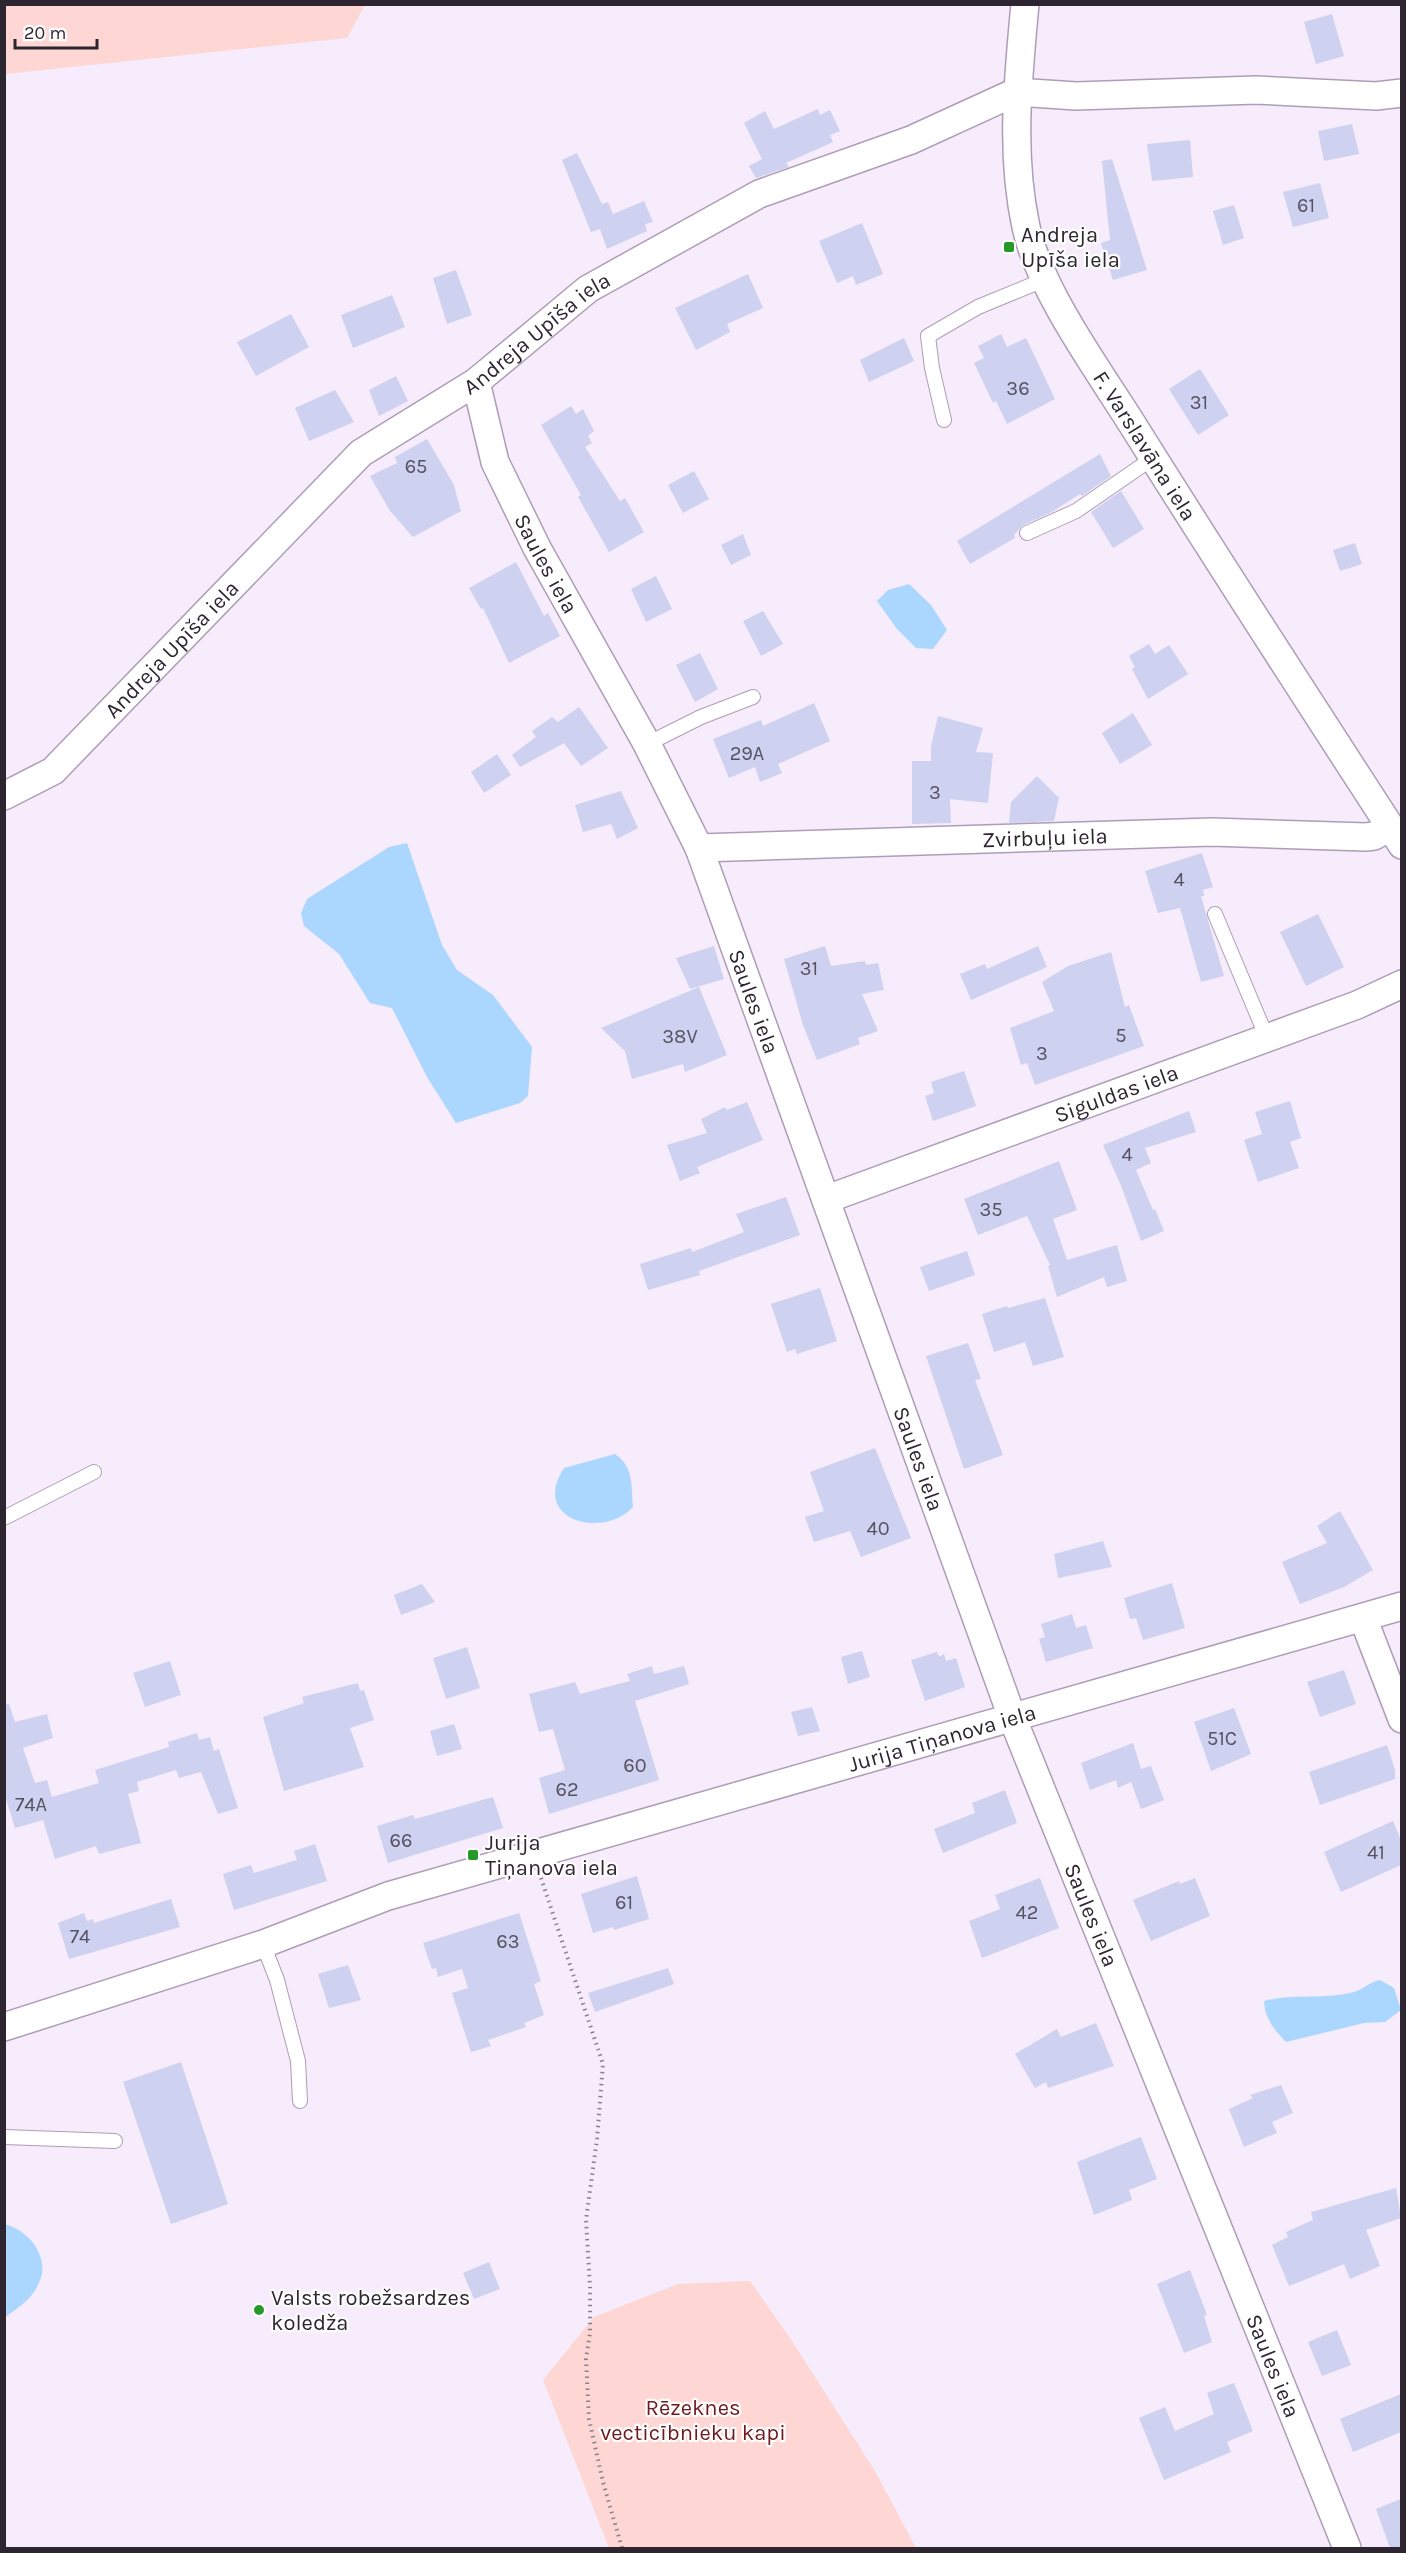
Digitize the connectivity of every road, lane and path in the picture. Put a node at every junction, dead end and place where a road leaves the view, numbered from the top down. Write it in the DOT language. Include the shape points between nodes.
graph roads {
  1 [pos="1025,4"];
  2 [pos="1016,92"];
  3 [pos="1401,93"];
  4 [pos="1046,279"];
  5 [pos="476,382"];
  6 [pos="944,420"];
  7 [pos="1153,458"];
  8 [pos="1027,533"];
  9 [pos="753,697"];
  10 [pos="646,744"];
  11 [pos="4,796"];
  12 [pos="1396,836"];
  13 [pos="699,848"];
  14 [pos="1215,914"];
  15 [pos="1401,984"];
  16 [pos="1267,1038"];
  17 [pos="827,1199"];
  18 [pos="94,1472"];
  19 [pos="4,1518"];
  20 [pos="1401,1606"];
  21 [pos="1363,1618"];
  22 [pos="1012,1717"];
  23 [pos="1401,1719"];
  24 [pos="531,1854"];
  25 [pos="263,1944"];
  26 [pos="4,2027"];
  27 [pos="300,2101"];
  28 [pos="4,2137"];
  29 [pos="115,2141"];
  30 [pos="622,2548"];
  31 [pos="1347,2548"];
  1 -- 2 [label="street, F. Varslavāna iela"];
  2 -- 3 [label="street, Andreja Upīša iela" via="1076,96 1256,90 1376,96"];
  2 -- 4 [label="street, F. Varslavāna iela" via="1018,178 1026,229"];
  2 -- 5 [label="street, Andreja Upīša iela" via="911,140 759,195 588,288"];
  4 -- 6 [label="lane" via="978,307 928,336"];
  4 -- 7 [label="street, F. Varslavāna iela" via="1067,320"];
  5 -- 10 [label="street, Saules iela" via="495,462 537,548"];
  5 -- 11 [label="street, Andreja Upīša iela" via="361,453 53,771"];
  7 -- 8 [label="lane" via="1076,511"];
  7 -- 12 [label="street, F. Varslavāna iela"];
  9 -- 10 [label="lane"];
  10 -- 13 [label="street, Saules iela"];
  12 -- 13 [label="street, Zvirbuļu iela" via="1212,832"];
  13 -- 17 [label="street, Saules iela"];
  14 -- 16 [label="lane"];
  15 -- 16 [label="street, Siguldas iela" via="1358,1005"];
  16 -- 17 [label="street, Siguldas iela"];
  17 -- 22 [label="street, Saules iela"];
  18 -- 19 [label="lane"];
  20 -- 21 [label="street, Jurija Tiņanova iela"];
  21 -- 22 [label="street, Jurija Tiņanova iela"];
  21 -- 23 [label="street"];
  22 -- 24 [label="street, Jurija Tiņanova iela"];
  22 -- 31 [label="street, Saules iela"];
  24 -- 25 [label="street, Jurija Tiņanova iela" via="388,1896"];
  24 -- 30 [label="path" via="603,2064 586,2220 590,2333 586,2359 589,2419"];
  25 -- 26 [label="street, Jurija Tiņanova iela"];
  25 -- 27 [label="lane" via="298,2061"];
  28 -- 29 [label="lane"];
}
